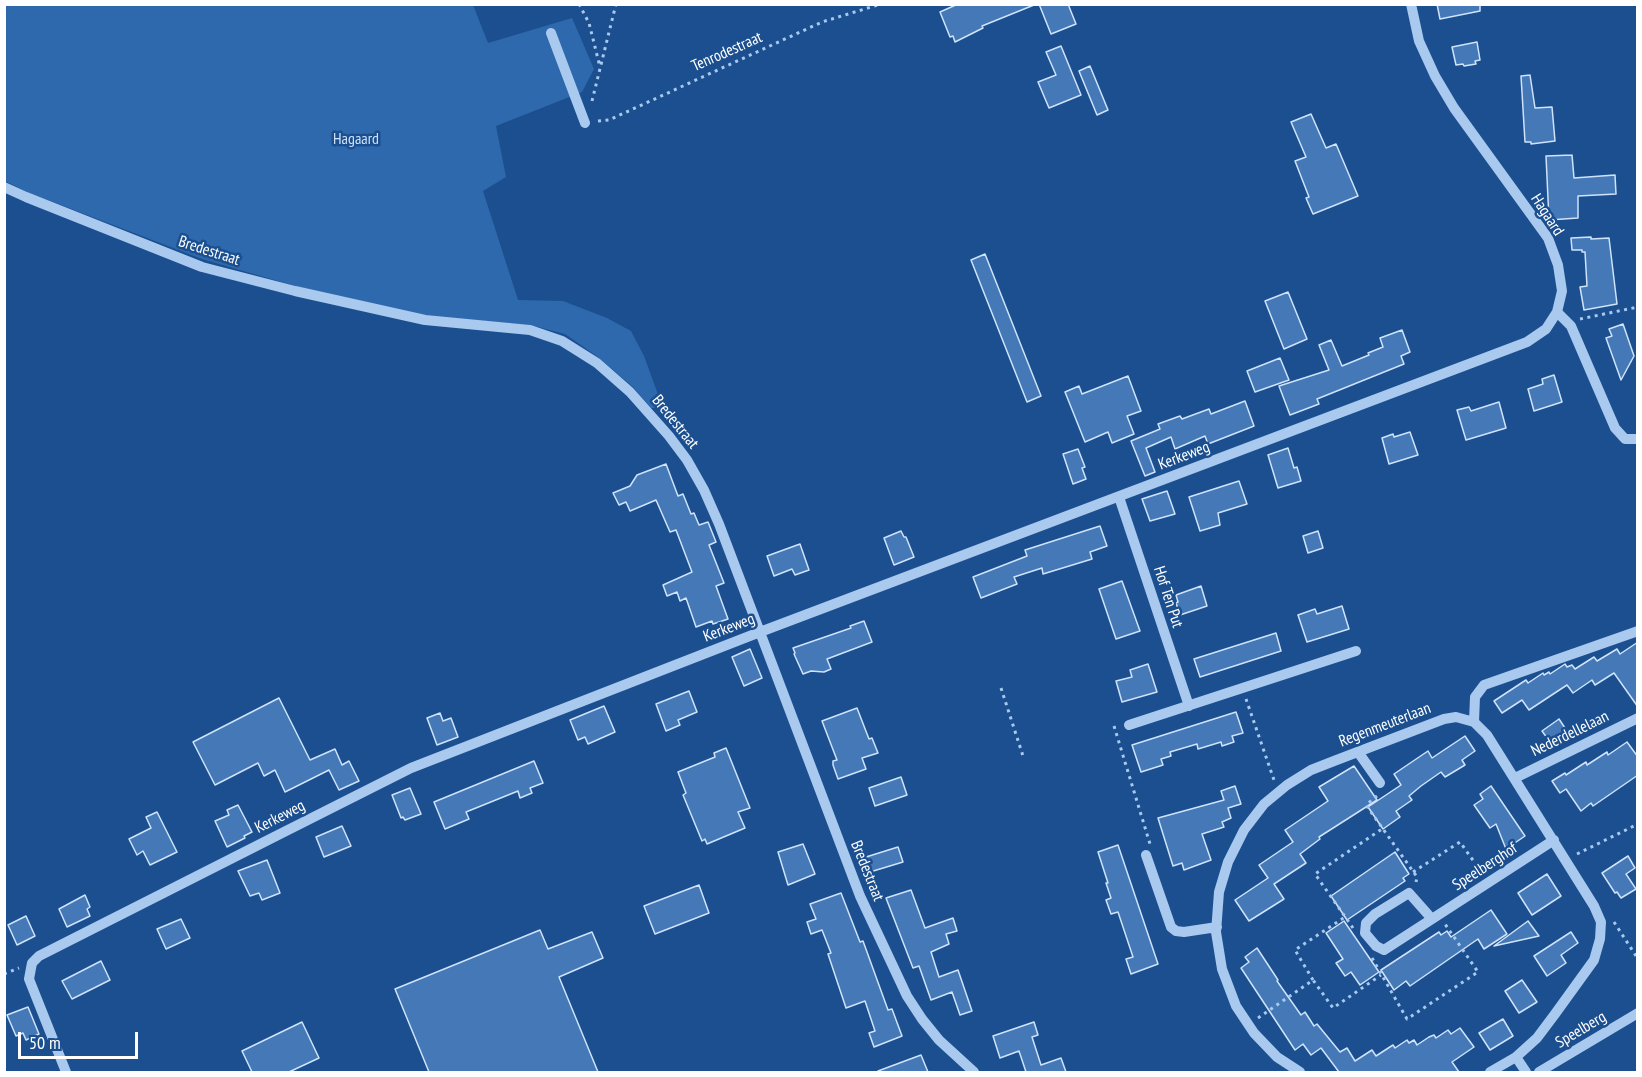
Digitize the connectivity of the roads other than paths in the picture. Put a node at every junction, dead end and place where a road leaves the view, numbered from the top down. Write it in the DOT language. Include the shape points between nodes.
graph roads {
  1 [pos="1411,4"];
  2 [pos="551,33"];
  3 [pos="585,123"];
  4 [pos="4,187"];
  5 [pos="1557,312"];
  6 [pos="1638,439"];
  7 [pos="1119,497"];
  8 [pos="1638,631"];
  9 [pos="760,632"];
  10 [pos="1356,651"];
  11 [pos="1189,706"];
  12 [pos="1638,718"];
  13 [pos="1474,722"];
  14 [pos="1129,725"];
  15 [pos="1358,752"];
  16 [pos="1515,778"];
  17 [pos="1380,783"];
  18 [pos="1554,840"];
  19 [pos="1146,855"];
  20 [pos="1435,917"];
  21 [pos="1217,927"];
  22 [pos="1638,1013"];
  23 [pos="1516,1057"];
  24 [pos="66,1072"];
  25 [pos="974,1072"];
  26 [pos="1300,1072"];
  27 [pos="1493,1072"];
  28 [pos="1526,1072"];
  29 [pos="1539,1072"];
  1 -- 5 [label="street, Hagaard" via="1419,41 1435,76 1548,238 1562,291"];
  2 -- 3 [label="street"];
  4 -- 9 [label="street, Bredestraat" via="202,267 425,320 531,330 562,341 597,363 630,392 687,460 719,524"];
  5 -- 6 [label="street" via="1571,326 1615,428 1625,439"];
  5 -- 7 [label="street, Kerkeweg" via="1546,329 1527,342"];
  7 -- 9 [label="street, Kerkeweg"];
  7 -- 11 [label="street, Hof Ten Put"];
  8 -- 13 [label="street" via="1484,685 1475,697"];
  9 -- 24 [label="street, Kerkeweg" via="411,768 39,956 32,963 29,979"];
  9 -- 25 [label="street, Bredestraat" via="860,896 907,996 939,1040"];
  10 -- 11 [label="street"];
  11 -- 14 [label="street"];
  12 -- 16 [label="street, Nederdellelaan"];
  13 -- 15 [label="street, Regenmeuterlaan" via="1456,717 1444,719"];
  13 -- 16 [label="street"];
  15 -- 17 [label="street"];
  15 -- 21 [label="street, Regenmeuterlaan" via="1311,770 1264,804 1244,830 1228,862 1219,892"];
  16 -- 18 [label="street"];
  18 -- 20 [label="street, Speelberghof"];
  18 -- 23 [label="street" via="1594,906 1601,922 1600,939 1594,960 1537,1038"];
  19 -- 21 [label="street" via="1172,927 1184,932"];
  20 -- 20 [label="street, Speelberghof" via="1409,893 1366,922 1365,933 1384,950"];
  21 -- 26 [label="street, Regenmeuterlaan" via="1222,969 1236,1006 1277,1057"];
  22 -- 29 [label="street, Speelberg"];
  23 -- 27 [label="street"];
  23 -- 28 [label="street"];
}
